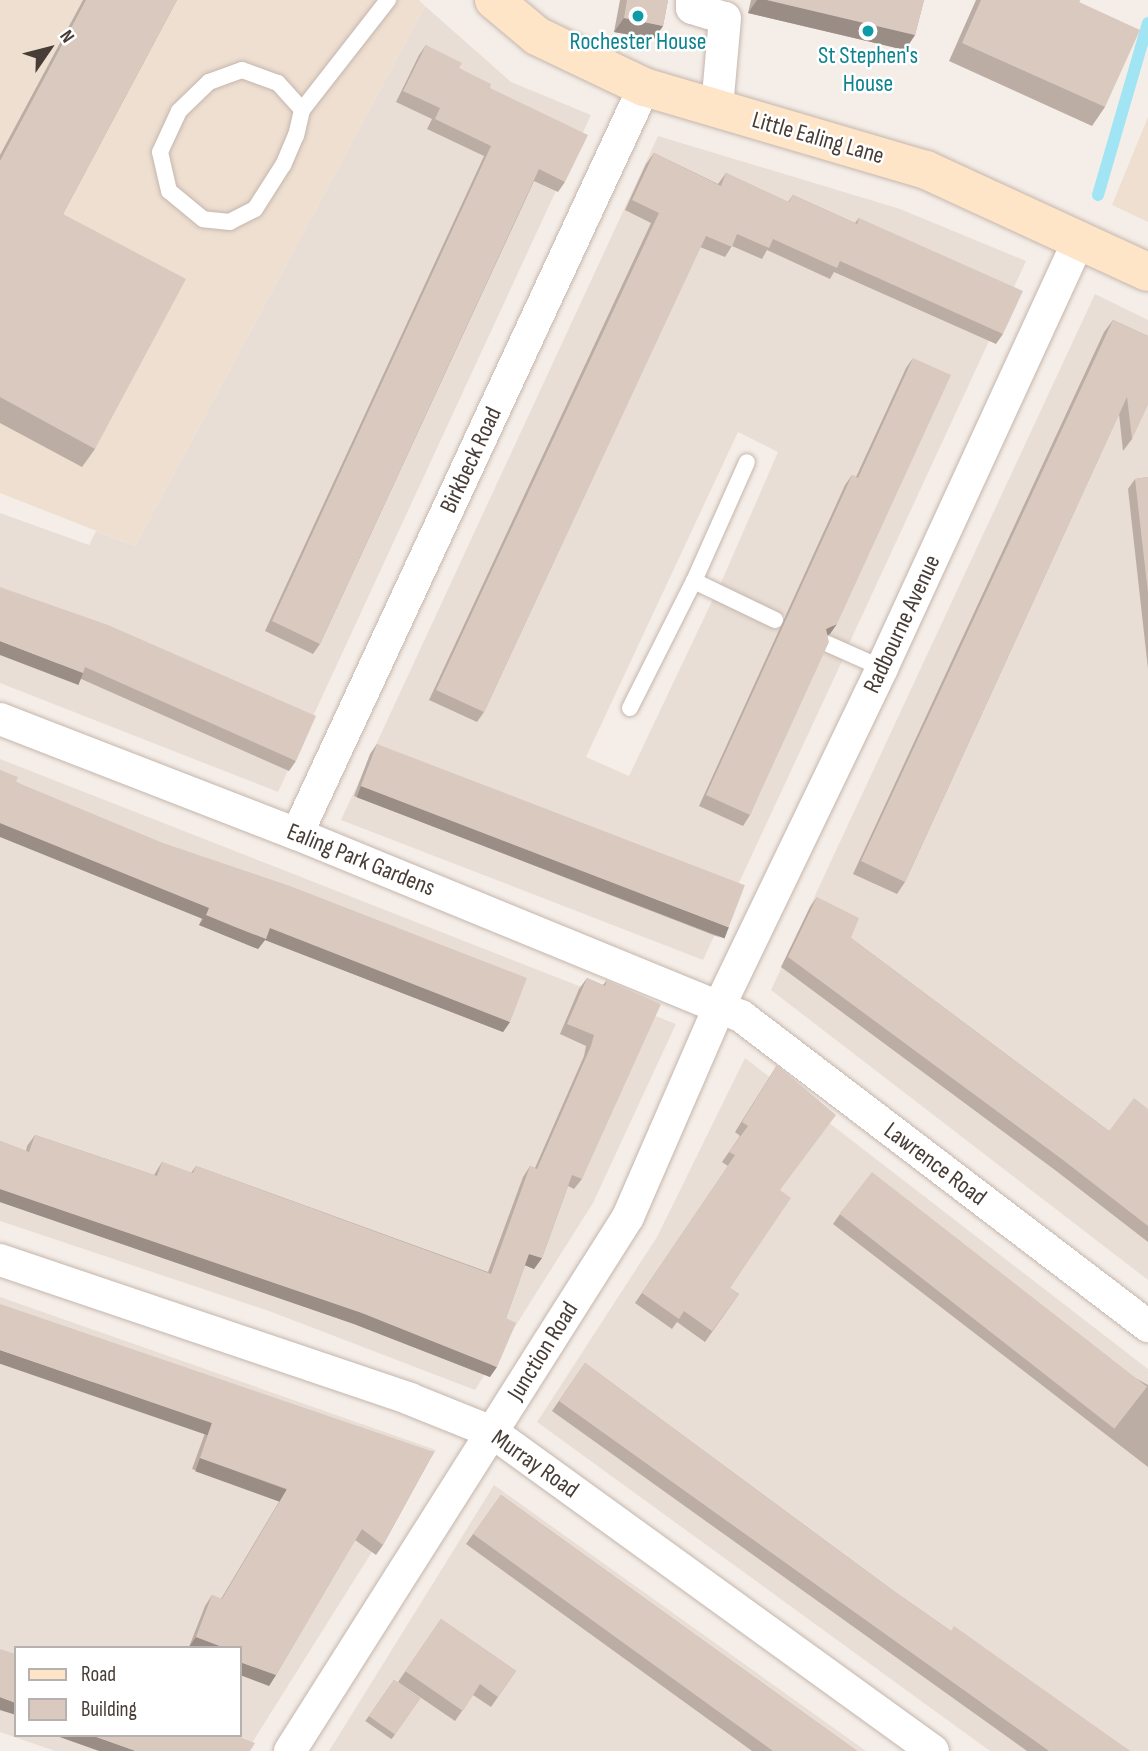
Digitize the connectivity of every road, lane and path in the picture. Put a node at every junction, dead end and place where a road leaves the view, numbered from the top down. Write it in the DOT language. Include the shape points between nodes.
graph roads {
  1 [pos="388,0"];
  2 [pos="494,0"];
  3 [pos="692,0"];
  4 [pos="644,87"];
  5 [pos="717,108"];
  6 [pos="302,110"];
  7 [pos="1078,241"];
  8 [pos="1148,272"];
  9 [pos="747,462"];
  10 [pos="694,581"];
  11 [pos="775,620"];
  12 [pos="828,644"];
  13 [pos="882,668"];
  14 [pos="630,708"];
  15 [pos="0,719"];
  16 [pos="297,834"];
  17 [pos="720,1005"];
  18 [pos="0,1260"];
  19 [pos="1148,1326"];
  20 [pos="492,1432"];
  21 [pos="290,1751"];
  22 [pos="933,1751"];
  1 -- 6 [label="lane"];
  2 -- 4 [label="main road, Little Ealing Lane" via="547,41"];
  3 -- 5 [label="street" via="692,8 725,18"];
  4 -- 5 [label="main road, Little Ealing Lane"];
  4 -- 16 [label="street, Birkbeck Road"];
  5 -- 7 [label="main road, Little Ealing Lane" via="926,170"];
  6 -- 6 [label="lane" via="283,165 255,209 230,222 203,219 169,191 160,152 179,111 209,82 242,71 278,83"];
  7 -- 8 [label="main road, Little Ealing Lane"];
  7 -- 13 [label="street, Radbourne Avenue"];
  9 -- 10 [label="lane"];
  10 -- 11 [label="lane"];
  10 -- 14 [label="lane"];
  12 -- 13 [label="lane"];
  13 -- 17 [label="street, Radbourne Avenue"];
  15 -- 16 [label="street, Ealing Park Gardens"];
  16 -- 17 [label="street, Ealing Park Gardens"];
  17 -- 19 [label="street, Lawrence Road" via="752,1024"];
  17 -- 20 [label="street, Junction Road" via="628,1217"];
  18 -- 20 [label="street, Murray Road" via="410,1399"];
  20 -- 21 [label="street, Junction Road"];
  20 -- 22 [label="street, Murray Road"];
}
